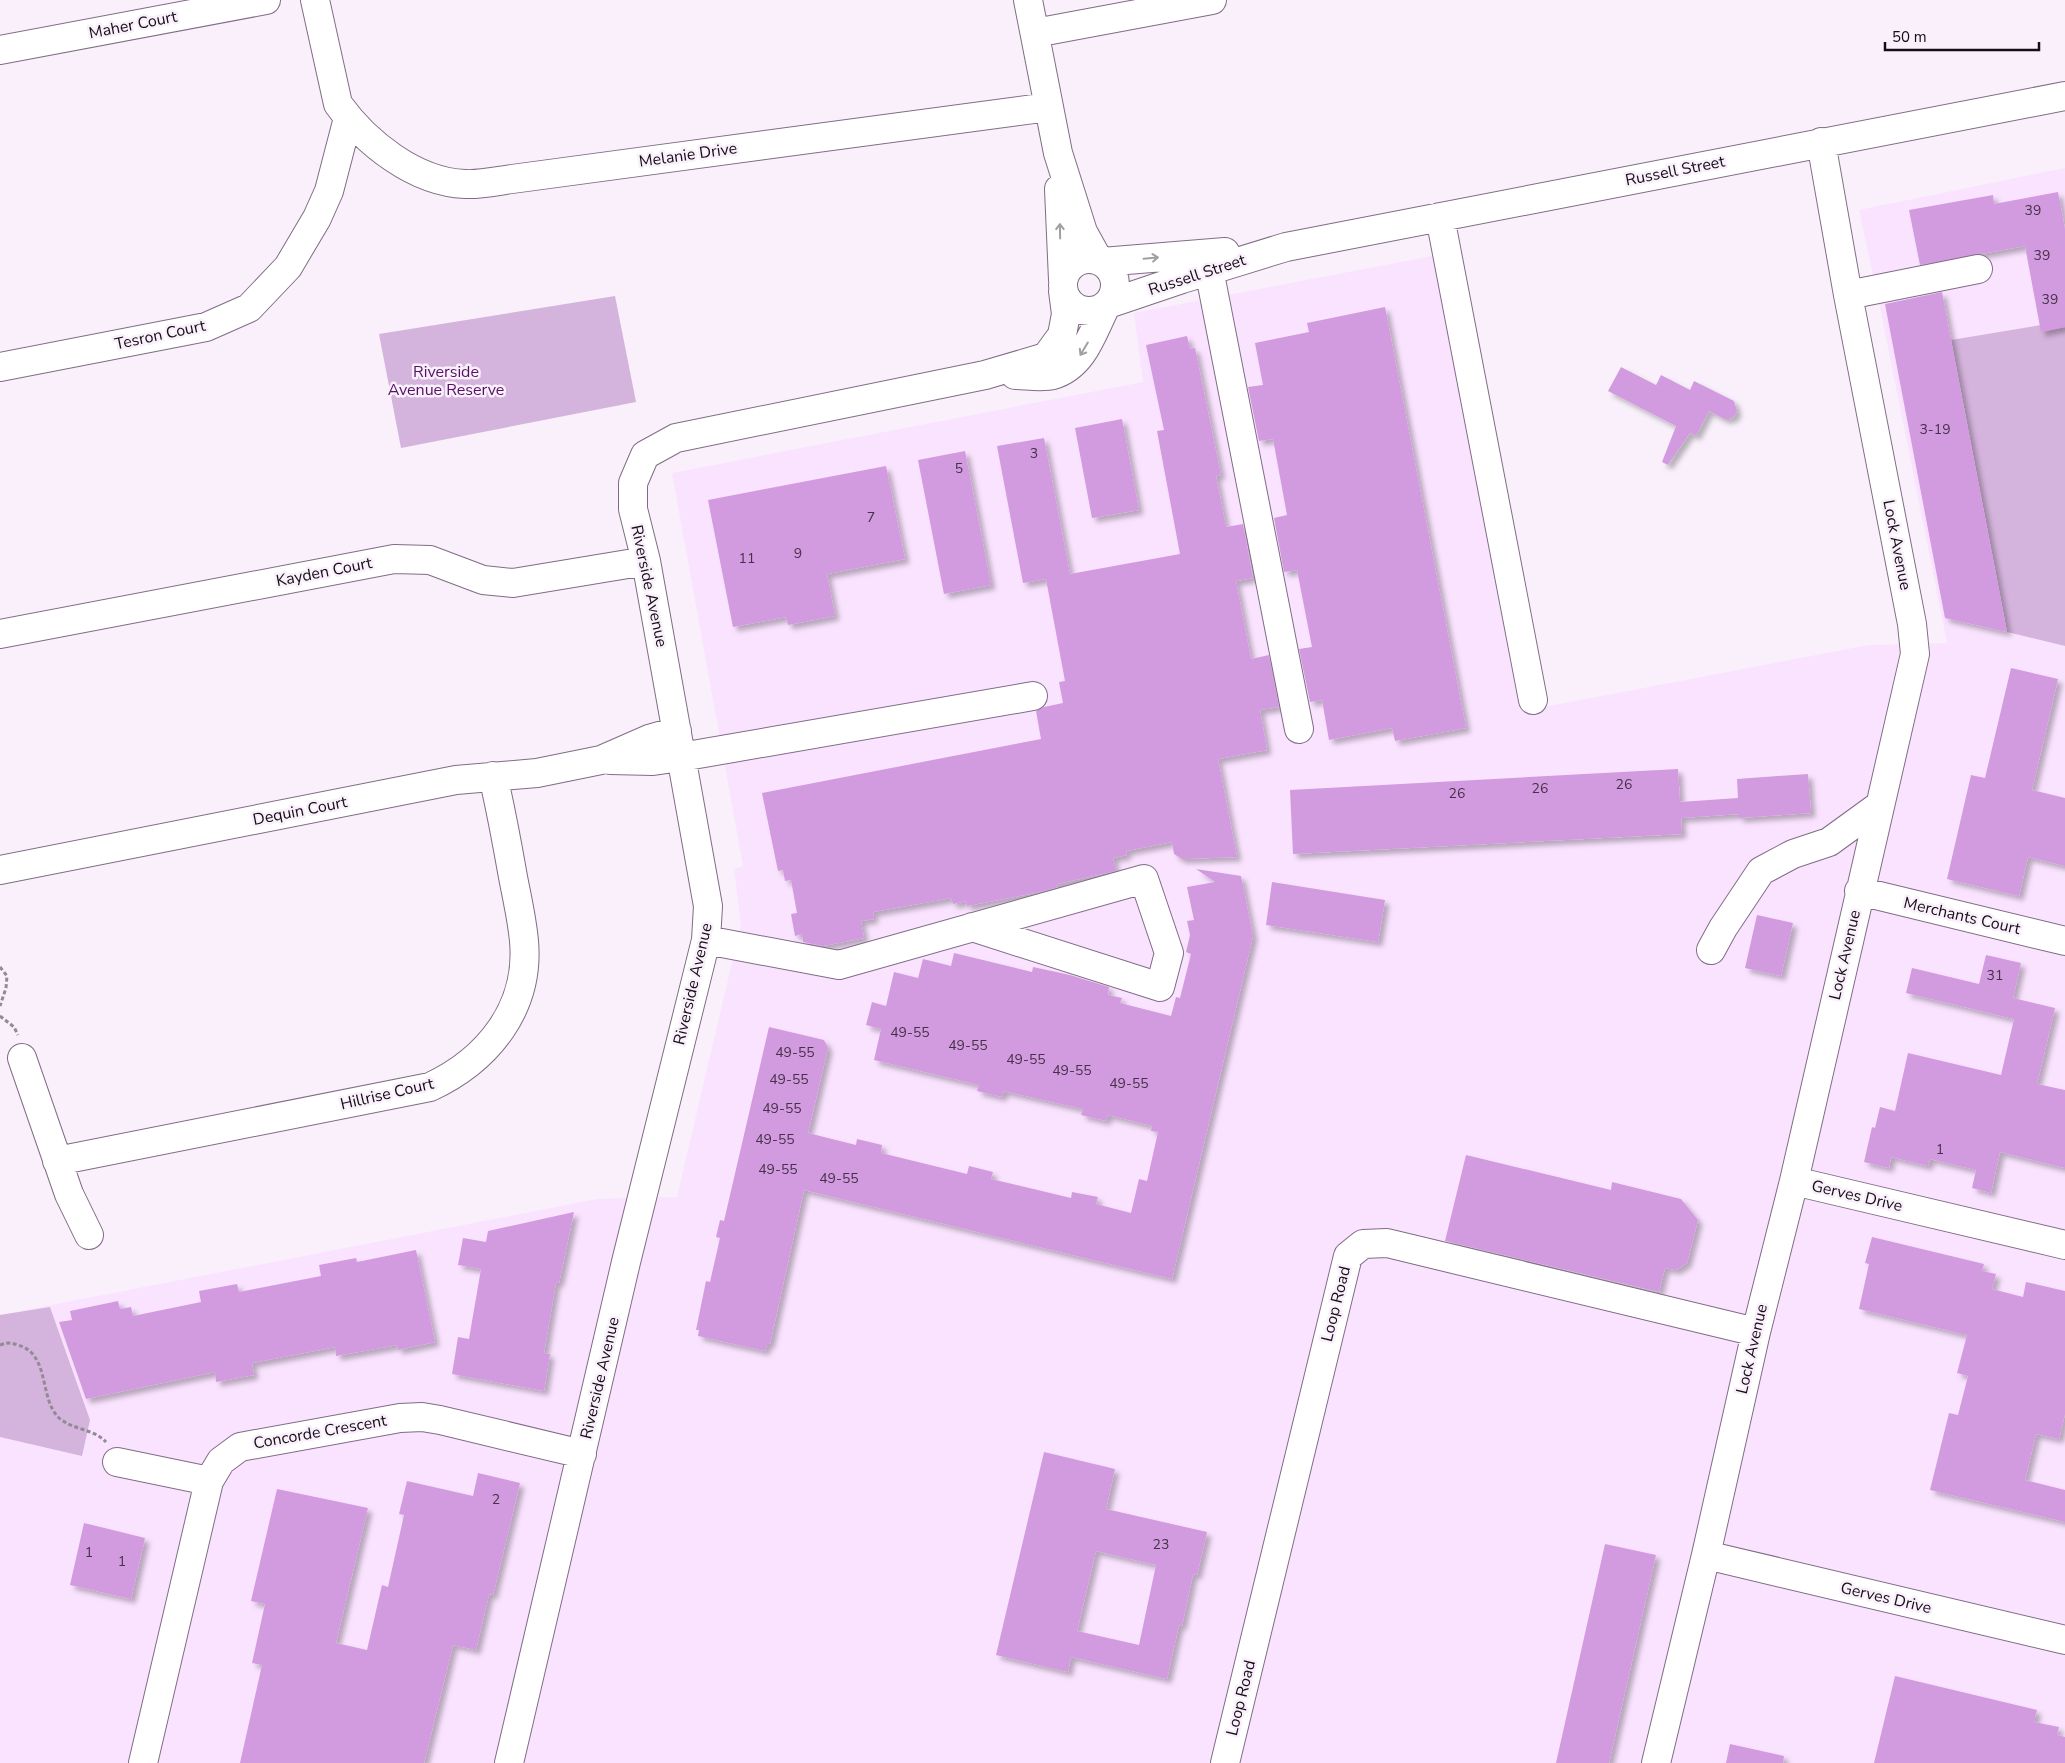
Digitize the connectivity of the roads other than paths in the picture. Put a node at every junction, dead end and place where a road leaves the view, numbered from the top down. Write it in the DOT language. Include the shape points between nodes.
graph roads {
  1 [pos="266,0"];
  2 [pos="315,0"];
  3 [pos="1028,0"];
  4 [pos="1212,0"];
  5 [pos="1035,33"];
  6 [pos="0,50"];
  7 [pos="2065,96"];
  8 [pos="1049,107"];
  9 [pos="348,118"];
  10 [pos="1821,142"];
  11 [pos="1058,153"];
  12 [pos="1440,218"];
  13 [pos="1100,261"];
  14 [pos="1208,262"];
  15 [pos="1978,269"];
  16 [pos="1063,285"];
  17 [pos="1848,295"];
  18 [pos="1107,305"];
  19 [pos="0,367"];
  20 [pos="985,375"];
  21 [pos="646,561"];
  22 [pos="0,634"];
  23 [pos="1033,696"];
  24 [pos="1532,700"];
  25 [pos="1298,729"];
  26 [pos="679,744"];
  27 [pos="493,776"];
  28 [pos="1880,806"];
  29 [pos="0,870"];
  30 [pos="1860,891"];
  31 [pos="972,927"];
  32 [pos="706,940"];
  33 [pos="2065,941"];
  34 [pos="1711,950"];
  35 [pos="22,1058"];
  36 [pos="57,1161"];
  37 [pos="1794,1181"];
  38 [pos="89,1235"];
  39 [pos="2065,1245"];
  40 [pos="1756,1332"];
  41 [pos="582,1454"];
  42 [pos="117,1462"];
  43 [pos="209,1481"];
  44 [pos="1706,1555"];
  45 [pos="2065,1640"];
  46 [pos="143,1763"];
  47 [pos="509,1763"];
  48 [pos="1225,1763"];
  49 [pos="1656,1763"];
  1 -- 6 [label="street, Maher Court"];
  2 -- 9 [label="street, Melanie Drive" via="338,104"];
  3 -- 5 [label="street"];
  4 -- 5 [label="street"];
  5 -- 8 [label="street"];
  7 -- 10 [label="street, Russell Street"];
  8 -- 9 [label="street, Melanie Drive" via="466,184 435,180 410,169"];
  8 -- 11 [label="street"];
  9 -- 19 [label="street, Tesron Court" via="330,191 317,218 288,267 249,308 206,327"];
  10 -- 12 [label="street, Russell Street"];
  10 -- 17 [label="street, Lock Avenue"];
  11 -- 13 [label="street" via="1083,232"];
  16 -- 11 [label="street, Riverside Avenue, one-way"];
  12 -- 14 [label="street, Russell Street"];
  12 -- 24 [label="street"];
  13 -- 14 [label="street, Russell Street, one-way"];
  13 -- 16 [label="street" via="1079,261 1067,271"];
  13 -- 18 [label="street" via="1110,268 1116,283"];
  14 -- 18 [label="street, Russell Street"];
  14 -- 25 [label="street"];
  15 -- 17 [label="street"];
  16 -- 18 [label="street" via="1067,299 1081,311 1091,312"];
  16 -- 20 [label="street, Riverside Avenue" via="1066,314 1062,335 1046,357"];
  17 -- 28 [label="street, Lock Avenue" via="1912,624 1915,654"];
  18 -- 20 [label="street, Riverside Avenue, one-way" via="1073,365 1053,375"];
  20 -- 21 [label="street, Riverside Avenue" via="676,438 645,455 633,483 633,509"];
  21 -- 22 [label="street, Kayden Court" via="512,583 483,580 430,560 394,559"];
  21 -- 26 [label="street, Riverside Avenue"];
  23 -- 26 [label="street, Dequin Court"];
  26 -- 27 [label="street, Dequin Court" via="650,739 601,760 537,773"];
  26 -- 32 [label="street, Riverside Avenue" via="708,906"];
  27 -- 29 [label="street, Dequin Court" via="456,780"];
  27 -- 36 [label="street, Hillrise Court" via="522,922 524,960 511,1012 482,1053 457,1073 430,1087"];
  28 -- 30 [label="street, Lock Avenue"];
  28 -- 34 [label="street" via="1829,842 1793,854 1761,871"];
  30 -- 33 [label="street, Merchants Court"];
  30 -- 37 [label="street, Lock Avenue"];
  31 -- 31 [label="street" via="1144,879 1169,953 1160,987"];
  31 -- 32 [label="street" via="839,964"];
  32 -- 41 [label="street, Riverside Avenue"];
  35 -- 36 [label="street"];
  36 -- 38 [label="street"];
  37 -- 39 [label="street, Gerves Drive"];
  37 -- 40 [label="street, Lock Avenue"];
  40 -- 44 [label="street, Lock Avenue"];
  40 -- 48 [label="street, Loop Road" via="1387,1243 1364,1244 1348,1256"];
  41 -- 43 [label="street, Concorde Crescent" via="440,1420 400,1418 240,1447 221,1461"];
  41 -- 47 [label="street, Riverside Avenue"];
  42 -- 43 [label="street"];
  43 -- 46 [label="street, Concorde Crescent"];
  44 -- 45 [label="street, Gerves Drive"];
  44 -- 49 [label="street, Lock Avenue"];
}
